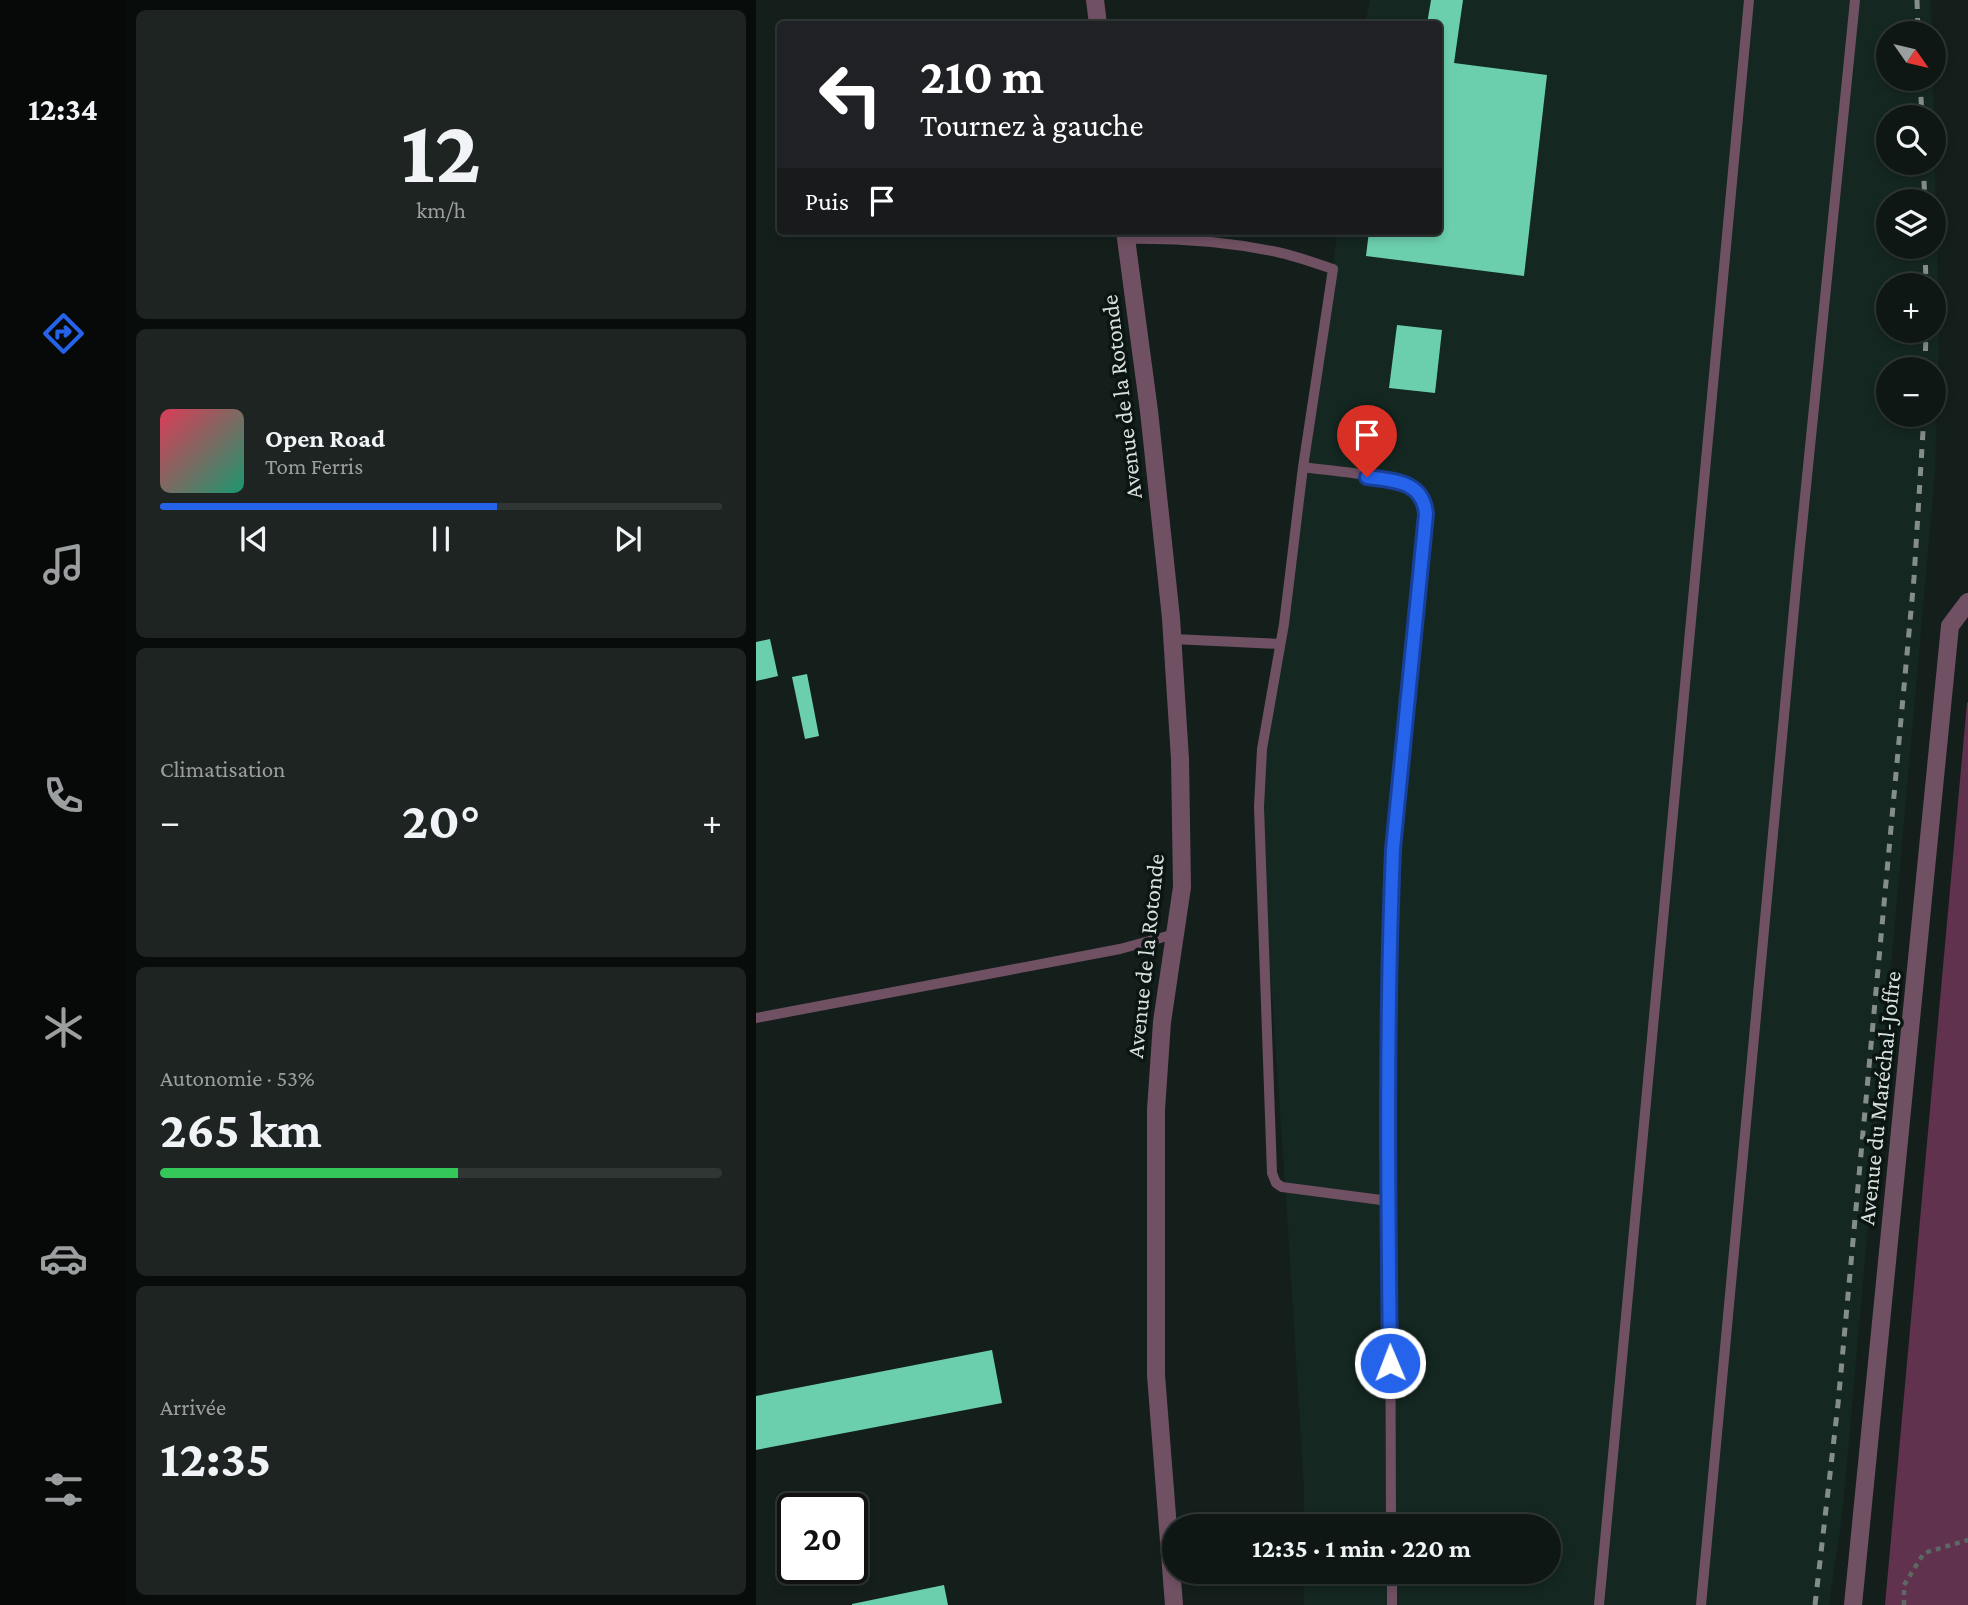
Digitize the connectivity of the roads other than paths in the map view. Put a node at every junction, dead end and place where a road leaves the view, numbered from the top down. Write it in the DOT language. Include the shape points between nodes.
graph roads {
  1 [pos="1095,0"];
  2 [pos="1749,0"];
  3 [pos="1855,0"];
  4 [pos="1098,21"];
  5 [pos="1126,235"];
  6 [pos="1303,467"];
  7 [pos="1968,602"];
  8 [pos="1172,639"];
  9 [pos="1280,644"];
  10 [pos="1175,934"];
  11 [pos="756,1018"];
  12 [pos="1389,1200"];
  13 [pos="1391,1514"];
  14 [pos="1392,1584"];
  15 [pos="1174,1605"];
  16 [pos="1392,1605"];
  17 [pos="1599,1605"];
  18 [pos="1701,1605"];
  19 [pos="1853,1605"];
  1 -- 4 [label="street"];
  2 -- 17 [label="lane"];
  3 -- 18 [label="lane"];
  5 -- 6 [label="lane" via="1236,245 1334,269"];
  5 -- 8 [label="street, Avenue de la Rotonde"];
  6 -- 9 [label="lane"];
  6 -- 12 [label="lane" via="1390,480 1419,492 1425,503 1393,849"];
  7 -- 19 [label="street, Avenue du Maréchal-Joffre" via="1950,626"];
  8 -- 9 [label="lane"];
  8 -- 10 [label="street, Avenue de la Rotonde" via="1182,874"];
  9 -- 12 [label="lane" via="1262,749 1259,807 1272,1173 1282,1187"];
  10 -- 11 [label="lane" via="1120,949"];
  10 -- 15 [label="street, Avenue de la Rotonde" via="1156,1110 1156,1375"];
  12 -- 13 [label="lane"];
  14 -- 16 [label="lane"];
}
